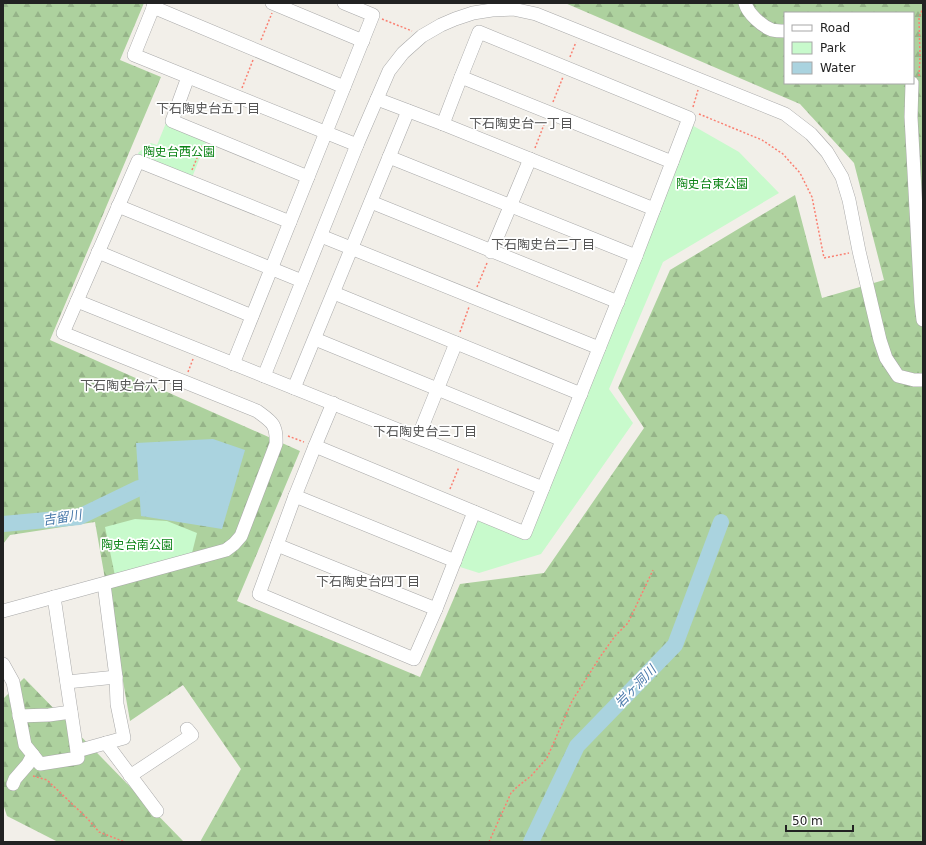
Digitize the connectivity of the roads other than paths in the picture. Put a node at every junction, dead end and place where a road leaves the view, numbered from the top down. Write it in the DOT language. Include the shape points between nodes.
graph roads {
  1 [pos="272,3"];
  2 [pos="344,3"];
  3 [pos="745,3"];
  4 [pos="154,5"];
  5 [pos="784,31"];
  6 [pos="363,41"];
  7 [pos="188,77"];
  8 [pos="460,77"];
  9 [pos="916,80"];
  10 [pos="344,87"];
  11 [pos="377,99"];
  12 [pos="408,110"];
  13 [pos="443,124"];
  14 [pos="326,132"];
  15 [pos="357,145"];
  16 [pos="389,158"];
  17 [pos="530,159"];
  18 [pos="672,162"];
  19 [pos="308,177"];
  20 [pos="371,202"];
  21 [pos="511,205"];
  22 [pos="118,206"];
  23 [pos="654,209"];
  24 [pos="290,222"];
  25 [pos="321,236"];
  26 [pos="352,248"];
  27 [pos="98,252"];
  28 [pos="491,252"];
  29 [pos="636,256"];
  30 [pos="271,270"];
  31 [pos="302,282"];
  32 [pos="334,293"];
  33 [pos="77,301"];
  34 [pos="618,302"];
  35 [pos="252,316"];
  36 [pos="923,320"];
  37 [pos="315,339"];
  38 [pos="456,343"];
  39 [pos="599,348"];
  40 [pos="233,364"];
  41 [pos="264,376"];
  42 [pos="923,380"];
  43 [pos="294,388"];
  44 [pos="437,389"];
  45 [pos="581,394"];
  46 [pos="334,403"];
  47 [pos="418,438"];
  48 [pos="562,440"];
  49 [pos="315,446"];
  50 [pos="543,488"];
  51 [pos="296,496"];
  52 [pos="474,512"];
  53 [pos="278,545"];
  54 [pos="455,561"];
  55 [pos="104,584"];
  56 [pos="54,597"];
  57 [pos="436,609"];
  58 [pos="3,611"];
  59 [pos="3,664"];
  60 [pos="116,677"];
  61 [pos="67,682"];
  62 [pos="71,712"];
  63 [pos="19,716"];
  64 [pos="187,729"];
  65 [pos="106,743"];
  66 [pos="77,751"];
  67 [pos="33,755"];
  68 [pos="130,776"];
  69 [pos="14,784"];
  70 [pos="157,812"];
  1 -- 6 [label="street"];
  2 -- 6 [label="street" via="373,15"];
  3 -- 5 [label="street" via="757,20 772,30"];
  4 -- 7 [label="street" via="134,55"];
  4 -- 10 [label="street"];
  6 -- 10 [label="street"];
  7 -- 14 [label="street"];
  7 -- 19 [label="street" via="172,121"];
  8 -- 13 [label="street"];
  8 -- 18 [label="street"];
  8 -- 18 [label="street" via="479,32 566,68 690,114"];
  9 -- 36 [label="street" via="911,117"];
  10 -- 14 [label="street"];
  11 -- 12 [label="street"];
  11 -- 15 [label="street"];
  11 -- 42 [label="street" via="388,71 422,36 440,25 473,13 513,9 536,14 785,114 811,134 828,152 842,177 886,358 898,376"];
  12 -- 13 [label="street"];
  12 -- 16 [label="street"];
  13 -- 17 [label="street"];
  14 -- 15 [label="street"];
  14 -- 19 [label="street"];
  15 -- 25 [label="street"];
  16 -- 20 [label="street"];
  16 -- 21 [label="street"];
  17 -- 21 [label="street"];
  17 -- 23 [label="street"];
  18 -- 23 [label="street"];
  19 -- 24 [label="street"];
  20 -- 26 [label="street"];
  20 -- 28 [label="street"];
  21 -- 28 [label="street"];
  21 -- 29 [label="street"];
  22 -- 24 [label="street" via="138,161"];
  22 -- 27 [label="street"];
  22 -- 30 [label="street"];
  23 -- 29 [label="street"];
  24 -- 30 [label="street"];
  25 -- 26 [label="street"];
  25 -- 31 [label="street"];
  26 -- 32 [label="street"];
  26 -- 39 [label="street"];
  27 -- 33 [label="street"];
  27 -- 35 [label="street"];
  28 -- 34 [label="street"];
  29 -- 34 [label="street"];
  30 -- 31 [label="street"];
  30 -- 35 [label="street"];
  31 -- 41 [label="street"];
  32 -- 37 [label="street"];
  32 -- 38 [label="street"];
  33 -- 40 [label="street"];
  33 -- 55 [label="street" via="63,333 257,411 270,421 276,431 276,444 241,536 234,544 226,550"];
  34 -- 39 [label="street"];
  35 -- 40 [label="street"];
  37 -- 43 [label="street"];
  37 -- 44 [label="street"];
  38 -- 44 [label="street"];
  38 -- 45 [label="street"];
  39 -- 45 [label="street"];
  40 -- 41 [label="street"];
  41 -- 43 [label="street"];
  43 -- 46 [label="street"];
  44 -- 47 [label="street"];
  44 -- 48 [label="street"];
  45 -- 48 [label="street"];
  46 -- 47 [label="street"];
  46 -- 49 [label="street"];
  47 -- 50 [label="street"];
  48 -- 50 [label="street"];
  49 -- 51 [label="street"];
  49 -- 52 [label="street"];
  50 -- 52 [label="street" via="526,533"];
  51 -- 53 [label="street"];
  51 -- 54 [label="street"];
  52 -- 54 [label="street"];
  53 -- 57 [label="street"];
  53 -- 57 [label="street" via="259,594 414,659"];
  54 -- 57 [label="street"];
  55 -- 56 [label="street"];
  55 -- 60 [label="street"];
  56 -- 58 [label="street"];
  56 -- 61 [label="street"];
  59 -- 63 [label="street" via="13,682"];
  60 -- 61 [label="street"];
  60 -- 65 [label="street" via="117,704 124,738"];
  61 -- 62 [label="street"];
  62 -- 63 [label="street"];
  62 -- 66 [label="street"];
  63 -- 67 [label="street" via="24,745"];
  64 -- 68 [label="street" via="192,735"];
  65 -- 66 [label="street"];
  65 -- 68 [label="street"];
  66 -- 67 [label="street" via="78,758 40,764"];
  67 -- 69 [label="street"];
  68 -- 70 [label="street"];
}
